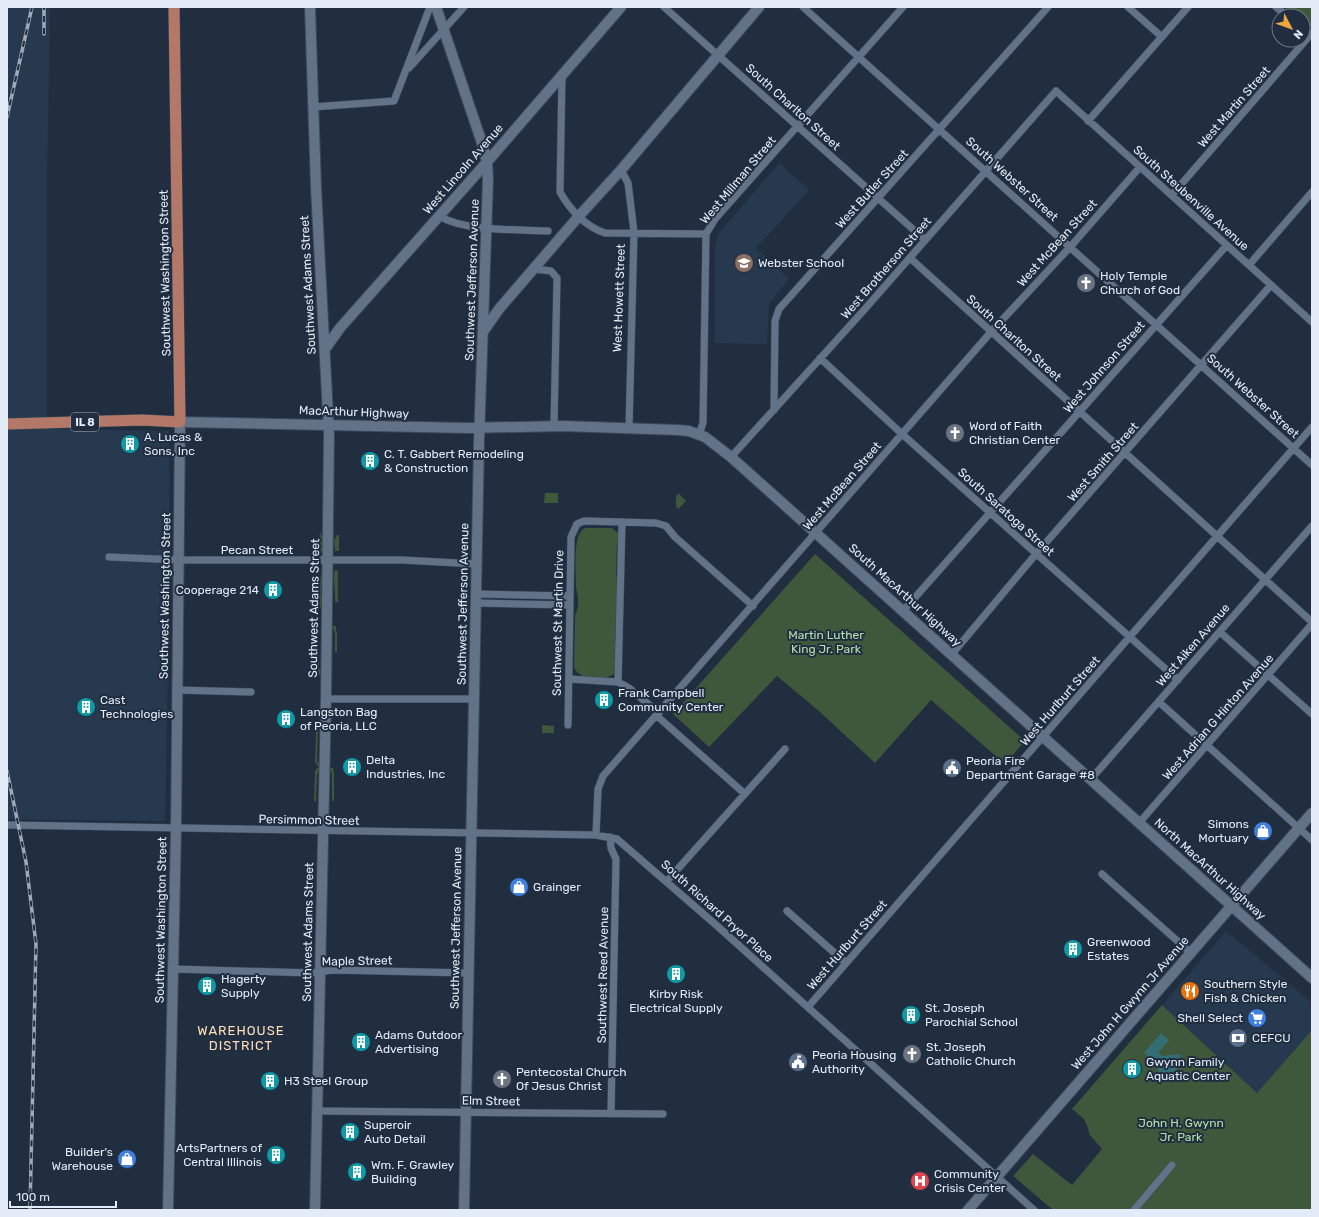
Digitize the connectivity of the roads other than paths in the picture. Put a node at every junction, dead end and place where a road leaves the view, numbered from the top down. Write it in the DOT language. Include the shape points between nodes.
graph roads {
  1 [pos="174,7"];
  2 [pos="310,7"];
  3 [pos="430,7"];
  4 [pos="436,7"];
  5 [pos="464,7"];
  6 [pos="621,7"];
  7 [pos="664,7"];
  8 [pos="759,7"];
  9 [pos="803,7"];
  10 [pos="903,7"];
  11 [pos="1048,7"];
  12 [pos="1128,7"];
  13 [pos="1188,7"];
  14 [pos="444,30"];
  15 [pos="1162,37"];
  16 [pos="1300,48"];
  17 [pos="718,54"];
  18 [pos="859,57"];
  19 [pos="406,71"];
  20 [pos="562,74"];
  21 [pos="1056,91"];
  22 [pos="313,106"];
  23 [pos="1088,121"];
  24 [pos="798,126"];
  25 [pos="940,130"];
  26 [pos="487,162"];
  27 [pos="1140,167"];
  28 [pos="621,170"];
  29 [pos="987,171"];
  30 [pos="1312,192"];
  31 [pos="1172,195"];
  32 [pos="880,198"];
  33 [pos="439,216"];
  34 [pos="579,216"];
  35 [pos="487,227"];
  36 [pos="548,231"];
  37 [pos="634,232"];
  38 [pos="706,234"];
  39 [pos="925,240"];
  40 [pos="1227,245"];
  41 [pos="1071,246"];
  42 [pos="910,258"];
  43 [pos="1249,265"];
  44 [pos="534,269"];
  45 [pos="1271,285"];
  46 [pos="1312,322"];
  47 [pos="1157,324"];
  48 [pos="483,332"];
  49 [pos="990,332"];
  50 [pos="325,349"];
  51 [pos="820,358"];
  52 [pos="1202,365"];
  53 [pos="774,410"];
  54 [pos="1080,412"];
  55 [pos="180,422"];
  56 [pos="7,424"];
  57 [pos="329,425"];
  58 [pos="554,426"];
  59 [pos="1312,427"];
  60 [pos="479,428"];
  61 [pos="629,429"];
  62 [pos="699,434"];
  63 [pos="902,434"];
  64 [pos="1294,448"];
  65 [pos="1126,452"];
  66 [pos="731,456"];
  67 [pos="1312,465"];
  68 [pos="990,513"];
  69 [pos="622,522"];
  70 [pos="1312,526"];
  71 [pos="816,533"];
  72 [pos="1217,536"];
  73 [pos="1036,554"];
  74 [pos="109,557"];
  75 [pos="180,560"];
  76 [pos="328,561"];
  77 [pos="476,564"];
  78 [pos="1265,579"];
  79 [pos="570,596"];
  80 [pos="476,598"];
  81 [pos="569,605"];
  82 [pos="753,606"];
  83 [pos="904,611"];
  84 [pos="1312,623"];
  85 [pos="1220,632"];
  86 [pos="1129,638"];
  87 [pos="952,654"];
  88 [pos="1269,675"];
  89 [pos="569,679"];
  90 [pos="1178,680"];
  91 [pos="618,682"];
  92 [pos="176,690"];
  93 [pos="251,692"];
  94 [pos="326,699"];
  95 [pos="474,699"];
  96 [pos="1159,702"];
  97 [pos="658,714"];
  98 [pos="1312,714"];
  99 [pos="568,725"];
  100 [pos="1043,736"];
  101 [pos="1208,745"];
  102 [pos="785,749"];
  103 [pos="1091,779"];
  104 [pos="744,794"];
  105 [pos="1312,813"];
  106 [pos="1139,824"];
  107 [pos="7,825"];
  108 [pos="1299,828"];
  109 [pos="176,829"];
  110 [pos="324,832"];
  111 [pos="470,834"];
  112 [pos="596,835"];
  113 [pos="610,837"];
  114 [pos="1312,840"];
  115 [pos="1102,874"];
  116 [pos="667,881"];
  117 [pos="1232,907"];
  118 [pos="787,912"];
  119 [pos="1191,953"];
  120 [pos="846,963"];
  121 [pos="173,969"];
  122 [pos="320,972"];
  123 [pos="469,973"];
  124 [pos="1312,978"];
  125 [pos="808,1007"];
  126 [pos="318,1111"];
  127 [pos="466,1111"];
  128 [pos="611,1114"];
  129 [pos="663,1114"];
  130 [pos="1172,1165"];
  131 [pos="996,1176"];
  132 [pos="168,1210"];
  133 [pos="315,1210"];
  134 [pos="464,1210"];
  135 [pos="968,1210"];
  136 [pos="1034,1210"];
  137 [pos="1134,1210"];
  1 -- 55 [label="main road, Southwest Washington Street"];
  2 -- 22 [label="main road, Southwest Adams Street"];
  3 -- 19 [label="street"];
  4 -- 14 [label="main road, Southwest Jefferson Avenue"];
  5 -- 14 [label="street"];
  6 -- 20 [label="main road, West Lincoln Avenue"];
  7 -- 17 [label="street, South Charlton Street"];
  8 -- 17 [label="main road"];
  9 -- 18 [label="street, South Webster Street"];
  10 -- 18 [label="street, West Millman Street"];
  11 -- 25 [label="street, West Butler Street"];
  12 -- 15 [label="street"];
  13 -- 15 [label="street"];
  14 -- 19 [label="street"];
  14 -- 26 [label="main road, Southwest Jefferson Avenue"];
  15 -- 23 [label="street"];
  16 -- 31 [label="street, West Martin Street"];
  17 -- 24 [label="street, South Charlton Street"];
  17 -- 28 [label="main road"];
  18 -- 24 [label="street, West Millman Street"];
  18 -- 25 [label="street, South Webster Street"];
  19 -- 22 [label="street" via="394,101"];
  20 -- 26 [label="main road, West Lincoln Avenue"];
  20 -- 34 [label="street" via="560,192 566,204"];
  21 -- 23 [label="street, South Steubenville Avenue"];
  21 -- 29 [label="street, West Brotherson Street"];
  22 -- 50 [label="main road, Southwest Adams Street"];
  23 -- 27 [label="street, South Steubenville Avenue"];
  24 -- 32 [label="street, South Charlton Street"];
  24 -- 38 [label="street, West Millman Street" via="715,219"];
  25 -- 29 [label="street, South Webster Street"];
  25 -- 32 [label="street, West Butler Street"];
  26 -- 33 [label="main road, West Lincoln Avenue"];
  26 -- 35 [label="main road, Southwest Jefferson Avenue"];
  27 -- 31 [label="street, South Steubenville Avenue"];
  27 -- 41 [label="street, West McBean Street"];
  28 -- 34 [label="main road"];
  28 -- 37 [label="street, West Howett Street" via="628,183"];
  29 -- 39 [label="street, West Brotherson Street"];
  29 -- 41 [label="street, South Webster Street"];
  30 -- 43 [label="street"];
  31 -- 40 [label="street, South Steubenville Avenue"];
  32 -- 39 [label="street, South Charlton Street"];
  32 -- 53 [label="street, West Butler Street" via="794,290 777,312"];
  33 -- 35 [label="street" via="460,225"];
  33 -- 50 [label="main road, West Lincoln Avenue" via="340,328"];
  34 -- 37 [label="street" via="594,230 605,233"];
  34 -- 44 [label="main road"];
  35 -- 36 [label="street"];
  35 -- 48 [label="main road, Southwest Jefferson Avenue"];
  37 -- 38 [label="street"];
  37 -- 61 [label="street, West Howett Street"];
  38 -- 62 [label="street, West Millman Street" via="703,421"];
  39 -- 42 [label="street, West Brotherson Street"];
  40 -- 43 [label="street, South Steubenville Avenue"];
  40 -- 47 [label="street, West Johnson Street"];
  41 -- 47 [label="street, South Webster Street"];
  41 -- 49 [label="street, West McBean Street"];
  42 -- 49 [label="street, South Charlton Street"];
  42 -- 51 [label="street, West Brotherson Street"];
  43 -- 45 [label="street, South Steubenville Avenue"];
  44 -- 48 [label="main road" via="499,309"];
  44 -- 58 [label="street" via="551,271 556,278"];
  45 -- 46 [label="street, South Steubenville Avenue"];
  45 -- 52 [label="street, West Smith Street"];
  47 -- 52 [label="street, South Webster Street"];
  47 -- 54 [label="street, West Johnson Street"];
  48 -- 60 [label="main road, Southwest Jefferson Avenue"];
  49 -- 54 [label="street, South Charlton Street"];
  49 -- 63 [label="street, West McBean Street"];
  50 -- 57 [label="main road, Southwest Adams Street"];
  51 -- 53 [label="street, West Brotherson Street"];
  51 -- 63 [label="street, South Saratoga Street"];
  52 -- 64 [label="street, South Webster Street"];
  52 -- 65 [label="street, West Smith Street"];
  53 -- 66 [label="street, West Brotherson Street"];
  54 -- 65 [label="street, South Charlton Street"];
  54 -- 68 [label="street, West Johnson Street"];
  55 -- 56 [label="main road, MacArthur Highway / IL 8" via="142,420"];
  55 -- 57 [label="main road, MacArthur Highway / IL 8"];
  55 -- 75 [label="main road, Southwest Washington Street"];
  57 -- 60 [label="main road, MacArthur Highway / IL 8"];
  57 -- 76 [label="main road, Southwest Adams Street"];
  58 -- 60 [label="main road, MacArthur Highway"];
  58 -- 61 [label="main road, MacArthur Highway"];
  59 -- 64 [label="street, West Hurlburt Street"];
  60 -- 77 [label="main road, Southwest Jefferson Avenue"];
  61 -- 62 [label="main road, MacArthur Highway" via="684,430"];
  62 -- 66 [label="main road, South MacArthur Highway"];
  63 -- 68 [label="street, South Saratoga Street"];
  63 -- 71 [label="street, West McBean Street"];
  64 -- 67 [label="street, South Webster Street"];
  64 -- 72 [label="street, West Hurlburt Street"];
  65 -- 72 [label="street, South Charlton Street"];
  65 -- 73 [label="street, West Smith Street"];
  66 -- 71 [label="main road, South MacArthur Highway"];
  68 -- 73 [label="street, South Saratoga Street"];
  68 -- 83 [label="street, West Johnson Street"];
  69 -- 79 [label="street, Southwest St Martin Drive" via="584,521 577,524 571,537"];
  69 -- 82 [label="street" via="656,523 666,526 675,537"];
  69 -- 91 [label="street"];
  70 -- 78 [label="street, West Aiken Avenue"];
  71 -- 82 [label="street, West McBean Street"];
  71 -- 83 [label="main road, South MacArthur Highway"];
  72 -- 78 [label="street, South Charlton Street"];
  72 -- 86 [label="street, West Hurlburt Street"];
  73 -- 86 [label="street, South Saratoga Street"];
  73 -- 87 [label="street, West Smith Street"];
  74 -- 75 [label="street, Pecan Street"];
  75 -- 76 [label="street, Pecan Street"];
  75 -- 92 [label="main road, Southwest Washington Street"];
  76 -- 77 [label="street, Pecan Street" via="402,560"];
  76 -- 94 [label="main road, Southwest Adams Street"];
  77 -- 80 [label="main road, Southwest Jefferson Avenue"];
  78 -- 84 [label="street, South Charlton Street"];
  78 -- 85 [label="street, West Aiken Avenue"];
  79 -- 80 [label="street"];
  79 -- 81 [label="street, Southwest St Martin Drive"];
  80 -- 81 [label="street"];
  80 -- 95 [label="main road, Southwest Jefferson Avenue"];
  81 -- 89 [label="street, Southwest St Martin Drive"];
  82 -- 97 [label="street, West McBean Street"];
  83 -- 87 [label="main road, South MacArthur Highway"];
  84 -- 88 [label="street, West Adrian G Hinton Avenue"];
  85 -- 88 [label="street"];
  85 -- 90 [label="street, West Aiken Avenue"];
  86 -- 90 [label="street, South Saratoga Street"];
  86 -- 100 [label="street, West Hurlburt Street"];
  87 -- 100 [label="main road, South MacArthur Highway"];
  88 -- 98 [label="street"];
  88 -- 101 [label="street, West Adrian G Hinton Avenue"];
  89 -- 91 [label="street"];
  89 -- 99 [label="street, Southwest St Martin Drive"];
  90 -- 96 [label="street, West Aiken Avenue"];
  91 -- 97 [label="street" via="629,688"];
  92 -- 93 [label="street"];
  92 -- 109 [label="main road, Southwest Washington Street"];
  94 -- 95 [label="street"];
  94 -- 110 [label="main road, Southwest Adams Street"];
  95 -- 111 [label="main road, Southwest Jefferson Avenue"];
  96 -- 101 [label="street"];
  96 -- 103 [label="street, West Aiken Avenue"];
  97 -- 104 [label="street"];
  97 -- 112 [label="street, West McBean Street" via="604,776 598,789"];
  100 -- 103 [label="main road, South MacArthur Highway"];
  100 -- 120 [label="street, West Hurlburt Street"];
  101 -- 106 [label="street, West Adrian G Hinton Avenue"];
  101 -- 108 [label="street"];
  102 -- 104 [label="street"];
  103 -- 106 [label="main road, North MacArthur Highway"];
  104 -- 116 [label="street"];
  105 -- 108 [label="main road, West John H Gwynn Jr Avenue"];
  106 -- 117 [label="main road, North MacArthur Highway"];
  107 -- 109 [label="street, Persimmon Street"];
  108 -- 114 [label="street"];
  108 -- 117 [label="main road, West John H Gwynn Jr Avenue"];
  109 -- 110 [label="street, Persimmon Street"];
  109 -- 121 [label="main road, Southwest Washington Street"];
  110 -- 111 [label="street, Persimmon Street"];
  110 -- 122 [label="main road, Southwest Adams Street"];
  111 -- 112 [label="street, Persimmon Street"];
  111 -- 123 [label="main road, Southwest Jefferson Avenue"];
  112 -- 113 [label="street, Persimmon Street"];
  113 -- 116 [label="street, South Richard Pryor Place" via="621,842"];
  113 -- 128 [label="street, Southwest Reed Avenue" via="616,859"];
  115 -- 119 [label="street"];
  116 -- 125 [label="street, South Richard Pryor Place"];
  117 -- 119 [label="main road, West John H Gwynn Jr Avenue"];
  117 -- 124 [label="main road, North MacArthur Highway"];
  118 -- 120 [label="street"];
  119 -- 131 [label="main road, West John H Gwynn Jr Avenue"];
  120 -- 125 [label="street, West Hurlburt Street"];
  121 -- 122 [label="street, Maple Street" via="312,974"];
  121 -- 132 [label="main road, Southwest Washington Street"];
  122 -- 123 [label="street, Maple Street"];
  122 -- 126 [label="main road, Southwest Adams Street"];
  123 -- 127 [label="main road, Southwest Jefferson Avenue"];
  125 -- 131 [label="street, South Richard Pryor Place"];
  126 -- 127 [label="street, Elm Street"];
  126 -- 133 [label="main road, Southwest Adams Street"];
  127 -- 128 [label="street, Elm Street"];
  127 -- 134 [label="main road, Southwest Jefferson Avenue"];
  128 -- 129 [label="street, Elm Street"];
  130 -- 137 [label="street"];
  131 -- 135 [label="main road, West John H Gwynn Jr Avenue"];
  131 -- 136 [label="street, South Richard Pryor Place"];
}
